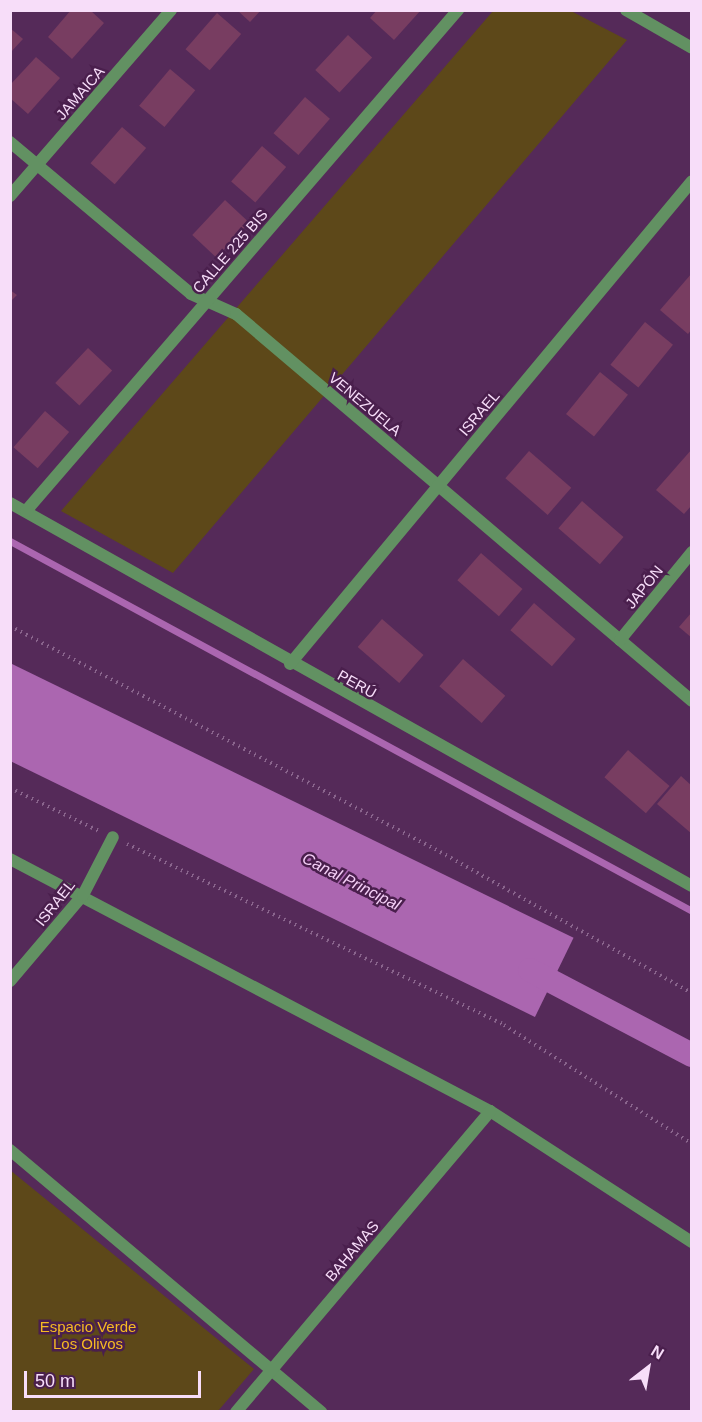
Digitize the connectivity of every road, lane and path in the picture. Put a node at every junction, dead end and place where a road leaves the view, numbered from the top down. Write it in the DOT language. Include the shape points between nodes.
graph roads {
  1 [pos="171,10"];
  2 [pos="458,10"];
  3 [pos="626,10"];
  4 [pos="692,48"];
  5 [pos="10,142"];
  6 [pos="37,165"];
  7 [pos="692,181"];
  8 [pos="10,196"];
  9 [pos="207,301"];
  10 [pos="438,486"];
  11 [pos="10,503"];
  12 [pos="26,511"];
  13 [pos="692,552"];
  14 [pos="10,626"];
  15 [pos="620,640"];
  16 [pos="290,664"];
  17 [pos="692,701"];
  18 [pos="10,788"];
  19 [pos="113,837"];
  20 [pos="10,859"];
  21 [pos="692,886"];
  22 [pos="82,895"];
  23 [pos="10,981"];
  24 [pos="692,993"];
  25 [pos="490,1111"];
  26 [pos="692,1144"];
  27 [pos="10,1150"];
  28 [pos="692,1242"];
  29 [pos="271,1370"];
  30 [pos="236,1412"];
  31 [pos="321,1412"];
  1 -- 6 [label="street, JAMAICA"];
  2 -- 9 [label="street, CALLE 225 BIS"];
  3 -- 4 [label="street"];
  5 -- 6 [label="street, VENEZUELA"];
  6 -- 8 [label="street, JAMAICA"];
  6 -- 9 [label="street, VENEZUELA"];
  7 -- 10 [label="street, ISRAEL"];
  9 -- 10 [label="street, VENEZUELA" via="236,314"];
  9 -- 12 [label="street, CALLE 225 BIS"];
  10 -- 15 [label="street, VENEZUELA"];
  10 -- 16 [label="street, ISRAEL"];
  11 -- 12 [label="street, PERÚ"];
  12 -- 16 [label="street, PERÚ"];
  13 -- 15 [label="street, JAPÓN"];
  14 -- 24 [label="path" via="435,849"];
  15 -- 17 [label="street, VENEZUELA"];
  16 -- 21 [label="street, PERÚ"];
  18 -- 19 [label="path"];
  19 -- 22 [label="street, ISRAEL"];
  19 -- 26 [label="path" via="504,1025"];
  20 -- 22 [label="street"];
  22 -- 23 [label="street, ISRAEL"];
  22 -- 25 [label="street"];
  25 -- 28 [label="street"];
  25 -- 29 [label="street, BAHAMAS"];
  27 -- 29 [label="street"];
  29 -- 30 [label="street, BAHAMAS"];
  29 -- 31 [label="street"];
}
